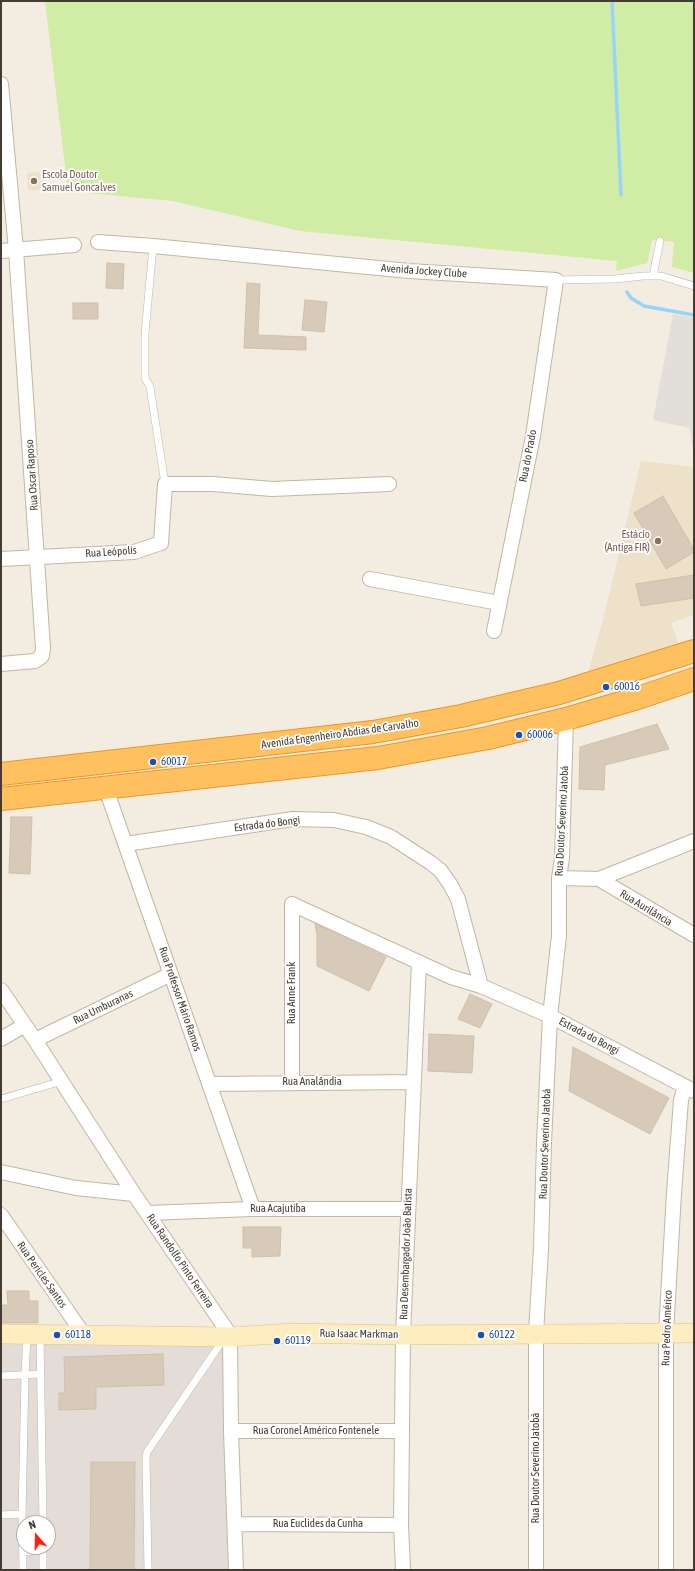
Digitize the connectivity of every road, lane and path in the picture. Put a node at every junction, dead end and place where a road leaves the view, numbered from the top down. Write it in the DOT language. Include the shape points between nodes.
graph roads {
  1 [pos="1,86"];
  2 [pos="660,241"];
  3 [pos="98,242"];
  4 [pos="74,245"];
  5 [pos="152,246"];
  6 [pos="16,250"];
  7 [pos="1,251"];
  8 [pos="653,276"];
  9 [pos="556,280"];
  10 [pos="694,286"];
  11 [pos="165,484"];
  12 [pos="389,484"];
  13 [pos="1,558"];
  14 [pos="38,558"];
  15 [pos="370,580"];
  16 [pos="499,603"];
  17 [pos="494,631"];
  18 [pos="694,651"];
  19 [pos="1,664"];
  20 [pos="694,679"];
  21 [pos="566,718"];
  22 [pos="1,774"];
  23 [pos="106,788"];
  24 [pos="1,799"];
  25 [pos="694,841"];
  26 [pos="126,844"];
  27 [pos="559,878"];
  28 [pos="599,879"];
  29 [pos="292,904"];
  30 [pos="694,935"];
  31 [pos="419,962"];
  32 [pos="171,974"];
  33 [pos="481,986"];
  34 [pos="1,990"];
  35 [pos="550,1016"];
  36 [pos="25,1025"];
  37 [pos="1,1040"];
  38 [pos="35,1040"];
  39 [pos="62,1082"];
  40 [pos="292,1082"];
  41 [pos="414,1082"];
  42 [pos="210,1084"];
  43 [pos="689,1089"];
  44 [pos="1,1099"];
  45 [pos="1,1172"];
  46 [pos="134,1194"];
  47 [pos="254,1209"];
  48 [pos="408,1209"];
  49 [pos="148,1213"];
  50 [pos="1,1215"];
  51 [pos="536,1333"];
  52 [pos="666,1333"];
  53 [pos="694,1333"];
  54 [pos="1,1334"];
  55 [pos="34,1334"];
  56 [pos="84,1335"];
  57 [pos="403,1335"];
  58 [pos="227,1337"];
  59 [pos="40,1374"];
  60 [pos="25,1375"];
  61 [pos="1,1376"];
  62 [pos="231,1431"];
  63 [pos="402,1431"];
  64 [pos="22,1514"];
  65 [pos="1,1515"];
  66 [pos="43,1515"];
  67 [pos="235,1524"];
  68 [pos="401,1525"];
  69 [pos="23,1555"];
  70 [pos="43,1555"];
  71 [pos="23,1570"];
  72 [pos="43,1570"];
  73 [pos="148,1570"];
  74 [pos="236,1570"];
  75 [pos="403,1570"];
  76 [pos="536,1570"];
  77 [pos="666,1570"];
  1 -- 6 [label="street, Rua Oscar Raposo"];
  2 -- 8 [label="lane"];
  3 -- 5 [label="street, Avenida Jockey Clube"];
  4 -- 6 [label="street"];
  5 -- 9 [label="street, Avenida Jockey Clube" via="409,271"];
  5 -- 11 [label="lane" via="145,334 145,378 150,387"];
  6 -- 7 [label="street"];
  6 -- 14 [label="street, Rua Oscar Raposo"];
  8 -- 9 [label="lane, Avenida Jockey Clube"];
  8 -- 10 [label="lane, Avenida Jockey Clube" via="662,276"];
  9 -- 16 [label="street, Rua do Prado" via="532,436"];
  11 -- 12 [label="street" via="212,484 272,489"];
  11 -- 14 [label="street, Rua Leópolis" via="161,543 134,552"];
  13 -- 14 [label="street, Rua Leópolis"];
  14 -- 19 [label="street, Rua Oscar Raposo" via="42,656 35,661"];
  15 -- 16 [label="street"];
  16 -- 17 [label="street, Rua do Prado"];
  18 -- 22 [label="highway, Avenida Engenheiro Abdias de Carvalho" via="559,693 461,716 381,730"];
  20 -- 21 [label="highway"];
  21 -- 23 [label="highway" via="488,738 378,758"];
  21 -- 27 [label="street, Rua Doutor Severino Jatobá" via="562,858"];
  23 -- 24 [label="highway"];
  23 -- 26 [label="street, Rua Professor Mário Ramos"];
  25 -- 28 [label="street"];
  26 -- 32 [label="street, Rua Professor Mário Ramos"];
  26 -- 33 [label="street, Estrada do Bongi" via="293,819 334,820 366,827 391,837 440,870 450,884 458,899"];
  27 -- 28 [label="street"];
  27 -- 35 [label="street, Rua Doutor Severino Jatobá" via="559,936"];
  28 -- 30 [label="street, Rua Aurilância"];
  29 -- 31 [label="street, Estrada do Bongi"];
  29 -- 40 [label="street, Rua Anne Frank"];
  31 -- 33 [label="street, Estrada do Bongi" via="451,977"];
  31 -- 41 [label="street, Rua Desembargador João Batista"];
  32 -- 38 [label="street, Rua Umburanas"];
  32 -- 42 [label="street, Rua Professor Mário Ramos"];
  33 -- 35 [label="street, Estrada do Bongi"];
  34 -- 36 [label="street, Rua Randolfo Pinto Ferreira"];
  35 -- 43 [label="street, Estrada do Bongi"];
  35 -- 51 [label="street, Rua Doutor Severino Jatobá"];
  36 -- 37 [label="street"];
  36 -- 38 [label="street, Rua Randolfo Pinto Ferreira"];
  38 -- 39 [label="street, Rua Randolfo Pinto Ferreira"];
  39 -- 44 [label="lane"];
  39 -- 46 [label="street, Rua Randolfo Pinto Ferreira"];
  40 -- 41 [label="street, Rua Analândia"];
  40 -- 42 [label="street, Rua Analândia"];
  41 -- 48 [label="street, Rua Desembargador João Batista"];
  42 -- 47 [label="street, Rua Professor Mário Ramos"];
  43 -- 52 [label="street, Rua Pedro Américo" via="681,1100"];
  45 -- 46 [label="street" via="76,1188"];
  46 -- 49 [label="street, Rua Randolfo Pinto Ferreira"];
  47 -- 48 [label="street, Rua Acajutiba"];
  47 -- 49 [label="street, Rua Acajutiba"];
  48 -- 57 [label="street, Rua Desembargador João Batista"];
  49 -- 58 [label="street, Rua Randolfo Pinto Ferreira"];
  50 -- 56 [label="street, Rua Pericles Santos"];
  51 -- 52 [label="street, Rua Isaac Markman"];
  51 -- 57 [label="street, Rua Isaac Markman"];
  51 -- 76 [label="street, Rua Doutor Severino Jatobá"];
  52 -- 53 [label="street, Rua Isaac Markman"];
  52 -- 77 [label="street, Rua Pedro Américo"];
  54 -- 55 [label="street, Rua Isaac Markman"];
  55 -- 56 [label="street, Rua Isaac Markman"];
  55 -- 59 [label="lane"];
  55 -- 60 [label="lane"];
  56 -- 58 [label="street, Rua Isaac Markman"];
  57 -- 58 [label="street, Rua Isaac Markman" via="292,1333"];
  57 -- 63 [label="street, Rua Desembargador João Batista"];
  58 -- 62 [label="street"];
  58 -- 73 [label="lane" via="147,1452"];
  59 -- 60 [label="lane"];
  59 -- 66 [label="lane"];
  60 -- 61 [label="lane"];
  60 -- 64 [label="lane"];
  62 -- 63 [label="street, Rua Coronel Américo Fontenele"];
  62 -- 67 [label="street"];
  63 -- 68 [label="street, Rua Desembargador João Batista"];
  64 -- 65 [label="lane"];
  67 -- 68 [label="street, Rua Euclides da Cunha"];
  67 -- 74 [label="street"];
  68 -- 75 [label="street, Rua Desembargador João Batista"];
  69 -- 71 [label="lane"];
  70 -- 72 [label="lane"];
}
